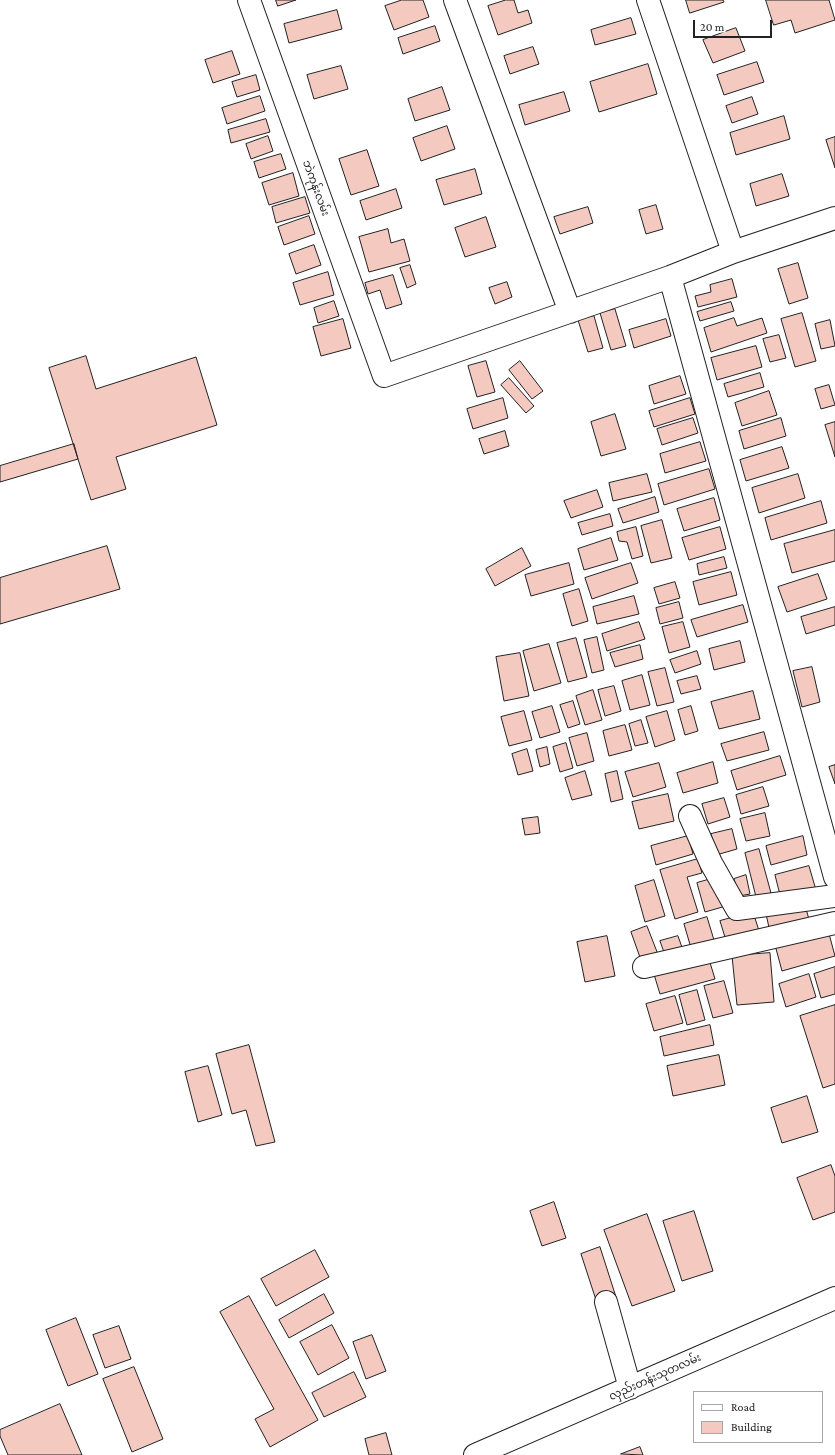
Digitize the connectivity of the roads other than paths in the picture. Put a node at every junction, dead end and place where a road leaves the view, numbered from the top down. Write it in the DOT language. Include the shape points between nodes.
graph roads {
  1 [pos="249,0"];
  2 [pos="455,0"];
  3 [pos="648,0"];
  4 [pos="835,218"];
  5 [pos="733,252"];
  6 [pos="670,277"];
  7 [pos="570,312"];
  8 [pos="690,816"];
  9 [pos="835,877"];
  10 [pos="835,896"];
  11 [pos="835,923"];
  12 [pos="644,967"];
  13 [pos="835,1298"];
  14 [pos="606,1302"];
  15 [pos="630,1388"];
  16 [pos="475,1455"];
  1 -- 7 [label="street, ဘဲကုန်းလမ်း" via="384,376"];
  2 -- 7 [label="street"];
  3 -- 5 [label="street"];
  4 -- 5 [label="street"];
  5 -- 6 [label="street"];
  6 -- 7 [label="street"];
  6 -- 9 [label="street"];
  8 -- 10 [label="street" via="711,863 737,909"];
  11 -- 12 [label="street"];
  13 -- 15 [label="street, လှည်းတန်းသုတလမ်း"];
  14 -- 15 [label="street"];
  15 -- 16 [label="street, လှည်းတန်းသုတလမ်း"];
}
